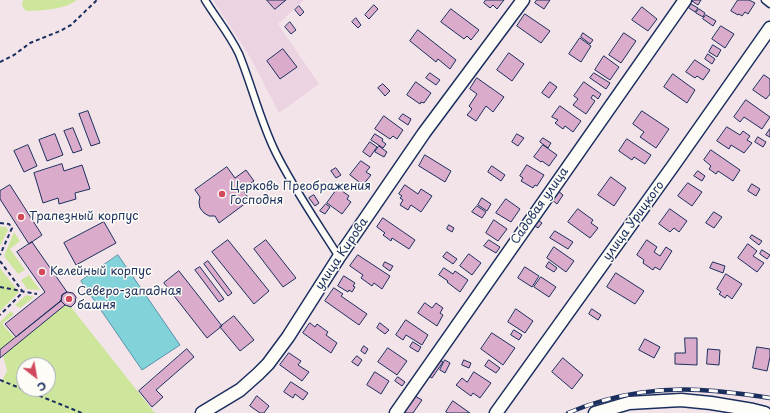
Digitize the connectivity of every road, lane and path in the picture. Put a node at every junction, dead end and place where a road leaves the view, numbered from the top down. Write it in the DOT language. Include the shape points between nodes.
graph roads {
  1 [pos="97,0"];
  2 [pos="205,0"];
  3 [pos="523,0"];
  4 [pos="685,0"];
  5 [pos="766,0"];
  6 [pos="770,4"];
  7 [pos="770,28"];
  8 [pos="0,62"];
  9 [pos="0,223"];
  10 [pos="0,255"];
  11 [pos="339,258"];
  12 [pos="0,261"];
  13 [pos="0,287"];
  14 [pos="23,292"];
  15 [pos="37,294"];
  16 [pos="0,315"];
  17 [pos="0,380"];
  18 [pos="82,413"];
  19 [pos="202,413"];
  20 [pos="396,413"];
  21 [pos="496,413"];
  22 [pos="595,413"];
  23 [pos="765,413"];
  1 -- 8 [label="path" via="71,25 30,43"];
  2 -- 11 [label="lane" via="232,41 264,124 289,177"];
  3 -- 11 [label="street, улица Кирова" via="424,133"];
  4 -- 20 [label="street, Садовая улица"];
  5 -- 6 [label="lane"];
  7 -- 21 [label="street, улица Урицкого"];
  9 -- 10 [label="path" via="9,224 12,228"];
  11 -- 19 [label="street, улица Кирова" via="268,364 240,390"];
  12 -- 14 [label="path"];
  13 -- 14 [label="path"];
  14 -- 15 [label="path"];
  14 -- 16 [label="path"];
  17 -- 18 [label="path"];
  22 -- 23 [label="street" via="629,403 681,400"];
}
